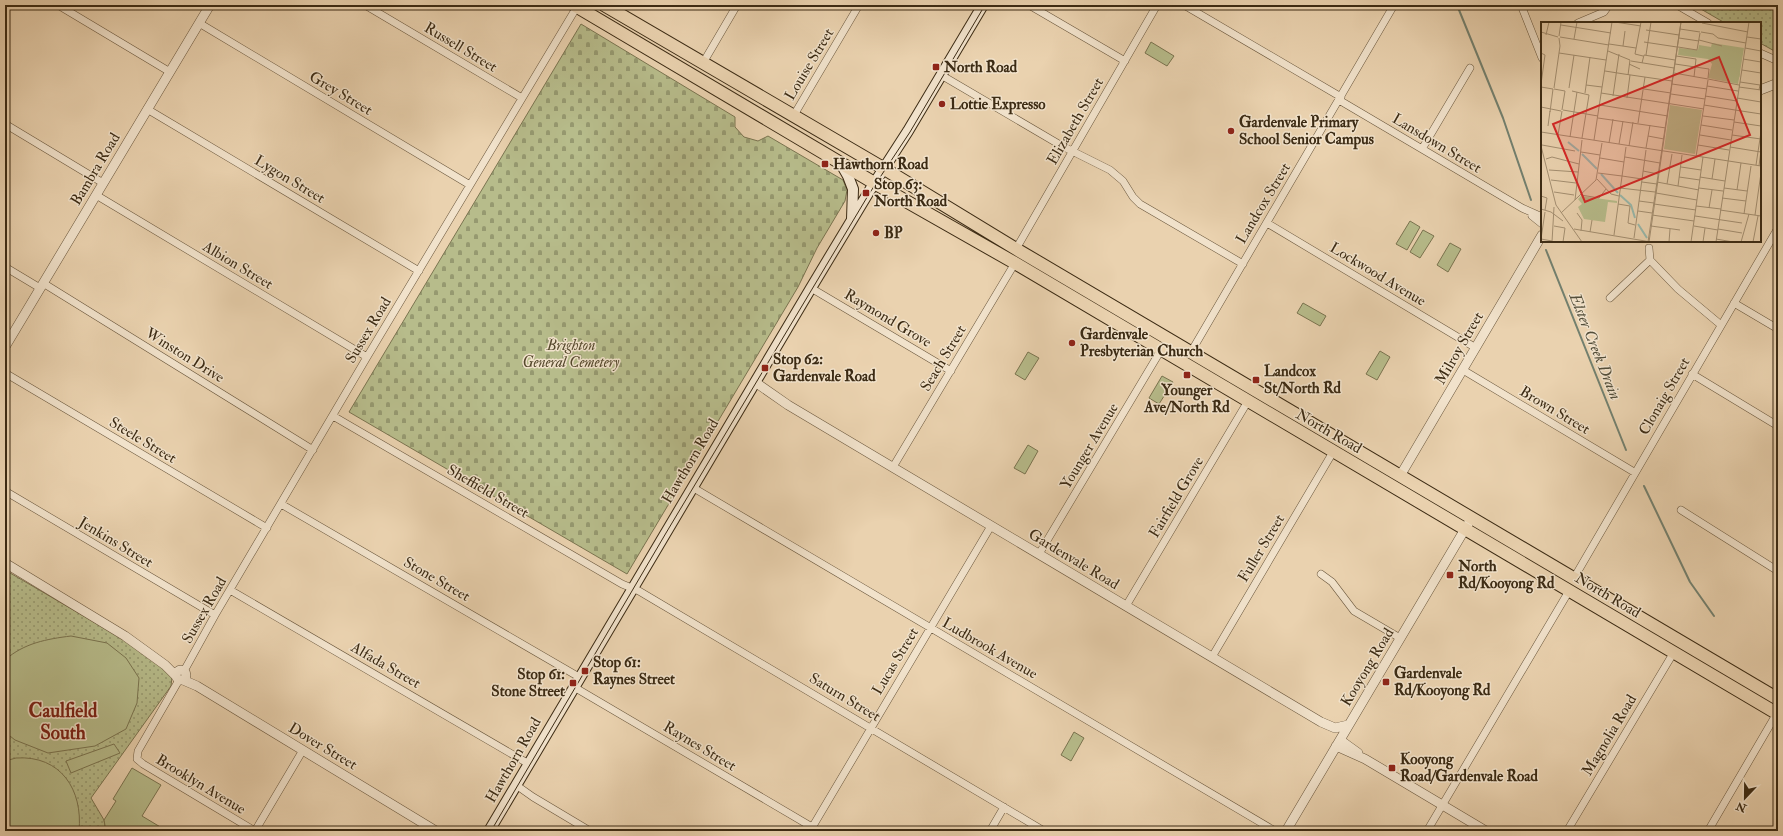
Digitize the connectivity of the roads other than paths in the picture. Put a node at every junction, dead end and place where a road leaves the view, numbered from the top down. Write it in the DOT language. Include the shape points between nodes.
graph roads {
  1 [pos="58,5"];
  2 [pos="210,5"];
  3 [pos="365,5"];
  4 [pos="604,5"];
  5 [pos="737,5"];
  6 [pos="859,5"];
  7 [pos="983,5"];
  8 [pos="1029,5"];
  9 [pos="1158,5"];
  10 [pos="1184,5"];
  11 [pos="1394,5"];
  12 [pos="1521,5"];
  13 [pos="1610,5"];
  14 [pos="1677,5"];
  15 [pos="576,6"];
  16 [pos="1581,22"];
  17 [pos="1706,22"];
  18 [pos="199,23"];
  19 [pos="1538,39"];
  20 [pos="1541,53"];
  21 [pos="1761,54"];
  22 [pos="1774,60"];
  23 [pos="1125,61"];
  24 [pos="703,63"];
  25 [pos="1778,67"];
  26 [pos="1470,68"];
  27 [pos="170,72"];
  28 [pos="941,75"];
  29 [pos="1778,83"];
  30 [pos="1761,90"];
  31 [pos="522,98"];
  32 [pos="1340,99"];
  33 [pos="147,109"];
  34 [pos="794,115"];
  35 [pos="5,124"];
  36 [pos="1422,149"];
  37 [pos="1073,151"];
  38 [pos="839,161"];
  39 [pos="885,169"];
  40 [pos="103,183"];
  41 [pos="874,183"];
  42 [pos="470,185"];
  43 [pos="924,193"];
  44 [pos="96,195"];
  45 [pos="916,207"];
  46 [pos="1522,208"];
  47 [pos="1541,217"];
  48 [pos="852,221"];
  49 [pos="1267,223"];
  50 [pos="1541,223"];
  51 [pos="1778,228"];
  52 [pos="1541,237"];
  53 [pos="1649,248"];
  54 [pos="1016,249"];
  55 [pos="1650,260"];
  56 [pos="1016,263"];
  57 [pos="1243,264"];
  58 [pos="5,268"];
  59 [pos="419,271"];
  60 [pos="42,286"];
  61 [pos="811,288"];
  62 [pos="1610,298"];
  63 [pos="1734,303"];
  64 [pos="1721,325"];
  65 [pos="1778,329"];
  66 [pos="5,347"];
  67 [pos="1476,348"];
  68 [pos="1161,350"];
  69 [pos="1191,352"];
  70 [pos="367,357"];
  71 [pos="1463,370"];
  72 [pos="951,371"];
  73 [pos="5,374"];
  74 [pos="1692,374"];
  75 [pos="753,386"];
  76 [pos="1248,401"];
  77 [pos="1297,415"];
  78 [pos="333,416"];
  79 [pos="1290,426"];
  80 [pos="1778,426"];
  81 [pos="313,450"];
  82 [pos="1333,452"];
  83 [pos="893,467"];
  84 [pos="1634,472"];
  85 [pos="1400,476"];
  86 [pos="692,487"];
  87 [pos="5,491"];
  88 [pos="281,504"];
  89 [pos="1681,510"];
  90 [pos="1472,518"];
  91 [pos="992,526"];
  92 [pos="267,528"];
  93 [pos="1465,530"];
  94 [pos="1039,554"];
  95 [pos="5,564"];
  96 [pos="1778,571"];
  97 [pos="1321,574"];
  98 [pos="1574,578"];
  99 [pos="632,588"];
  100 [pos="230,590"];
  101 [pos="1569,591"];
  102 [pos="1126,606"];
  103 [pos="215,615"];
  104 [pos="930,628"];
  105 [pos="1400,638"];
  106 [pos="1674,652"];
  107 [pos="1212,657"];
  108 [pos="1725,668"];
  109 [pos="181,675"];
  110 [pos="579,678"];
  111 [pos="1719,679"];
  112 [pos="574,687"];
  113 [pos="1778,699"];
  114 [pos="1777,714"];
  115 [pos="1348,725"];
  116 [pos="871,728"];
  117 [pos="1338,743"];
  118 [pos="303,750"];
  119 [pos="136,757"];
  120 [pos="529,764"];
  121 [pos="515,787"];
  122 [pos="1442,805"];
  123 [pos="1004,807"];
  124 [pos="811,829"];
  125 [pos="255,831"];
  126 [pos="436,831"];
  127 [pos="489,831"];
  128 [pos="590,831"];
  129 [pos="990,831"];
  130 [pos="1044,831"];
  131 [pos="1275,831"];
  132 [pos="1286,831"];
  133 [pos="1427,831"];
  134 [pos="1486,831"];
  135 [pos="1567,831"];
  136 [pos="1708,831"];
  1 -- 27 [label="street"];
  2 -- 18 [label="street, Bambra Road"];
  3 -- 31 [label="street, Russell Street"];
  4 -- 24 [label="highway, North Road"];
  5 -- 24 [label="street"];
  6 -- 34 [label="street, Louise Street"];
  7 -- 28 [label="main road, Hawthorn Road"];
  8 -- 23 [label="street"];
  9 -- 23 [label="street, Elizabeth Street"];
  10 -- 32 [label="street, Lansdown Street"];
  11 -- 32 [label="street, Landcox Street"];
  12 -- 19 [label="street"];
  13 -- 16 [label="street" via="1600,15"];
  14 -- 17 [label="street"];
  15 -- 31 [label="street, Sussex Road"];
  15 -- 38 [label="highway, North Road"];
  18 -- 27 [label="street, Bambra Road"];
  18 -- 42 [label="street, Grey Street"];
  19 -- 20 [label="street"];
  21 -- 22 [label="street"];
  22 -- 25 [label="street"];
  23 -- 37 [label="street, Elizabeth Street"];
  24 -- 34 [label="highway, North Road"];
  26 -- 36 [label="street"];
  27 -- 33 [label="street, Bambra Road"];
  28 -- 37 [label="street"];
  28 -- 39 [label="main road, Hawthorn Road"];
  29 -- 30 [label="street"];
  31 -- 42 [label="street, Sussex Road"];
  32 -- 36 [label="street, Lansdown Street"];
  32 -- 49 [label="street, Landcox Street"];
  33 -- 40 [label="street, Bambra Road"];
  33 -- 59 [label="street, Lygon Street"];
  34 -- 39 [label="highway, North Road"];
  35 -- 40 [label="street"];
  36 -- 46 [label="street, Lansdown Street"];
  37 -- 54 [label="street, Elizabeth Street"];
  37 -- 57 [label="street" via="1120,177 1140,204"];
  38 -- 41 [label="highway, North Road"];
  38 -- 48 [label="main road" via="853,189"];
  39 -- 41 [label="main road, Hawthorn Road"];
  39 -- 43 [label="highway, North Road"];
  40 -- 44 [label="street, Bambra Road"];
  41 -- 45 [label="highway, North Road"];
  41 -- 48 [label="main road, Hawthorn Road"];
  42 -- 59 [label="street, Sussex Road"];
  43 -- 45 [label="highway"];
  43 -- 54 [label="highway, North Road"];
  44 -- 60 [label="street, Bambra Road"];
  44 -- 70 [label="street, Albion Street"];
  45 -- 56 [label="highway, North Road"];
  46 -- 47 [label="street, Lansdown Street"];
  46 -- 50 [label="street, Lansdown Street"];
  48 -- 61 [label="main road, Hawthorn Road"];
  49 -- 57 [label="street, Landcox Street"];
  49 -- 67 [label="street, Lockwood Avenue"];
  51 -- 63 [label="street, Clonaig Street"];
  52 -- 67 [label="street, Milroy Street"];
  53 -- 55 [label="street"];
  54 -- 69 [label="highway, North Road"];
  55 -- 62 [label="street"];
  55 -- 64 [label="street" via="1678,289"];
  56 -- 68 [label="highway, North Road"];
  56 -- 72 [label="street, Seach Street"];
  57 -- 69 [label="street, Landcox Street"];
  58 -- 60 [label="street, Winston Drive"];
  59 -- 70 [label="street, Sussex Road"];
  60 -- 66 [label="street, Bambra Road"];
  60 -- 81 [label="street, Winston Drive"];
  61 -- 72 [label="street, Raymond Grove"];
  61 -- 75 [label="main road, Hawthorn Road"];
  63 -- 64 [label="street, Clonaig Street"];
  63 -- 65 [label="street"];
  64 -- 74 [label="street, Clonaig Street"];
  67 -- 71 [label="street, Milroy Street"];
  68 -- 76 [label="highway, North Road"];
  68 -- 94 [label="street, Younger Avenue"];
  69 -- 77 [label="highway, North Road"];
  70 -- 78 [label="street, Sussex Road"];
  71 -- 84 [label="street, Brown Street"];
  71 -- 85 [label="street, Milroy Street"];
  72 -- 83 [label="street, Seach Street"];
  73 -- 92 [label="street, Steele Street"];
  74 -- 80 [label="street" via="1772,420"];
  74 -- 84 [label="street, Clonaig Street"];
  75 -- 83 [label="street, Gardenvale Road"];
  75 -- 86 [label="main road, Hawthorn Road"];
  76 -- 79 [label="highway, North Road"];
  76 -- 102 [label="street, Fairfield Grove"];
  77 -- 79 [label="highway"];
  77 -- 85 [label="highway, North Road"];
  78 -- 81 [label="street, Sussex Road"];
  78 -- 99 [label="street, Sheffield Street"];
  79 -- 82 [label="highway, North Road"];
  81 -- 88 [label="street, Sussex Road"];
  82 -- 93 [label="highway, North Road"];
  82 -- 107 [label="street, Fuller Street"];
  83 -- 91 [label="street, Gardenvale Road"];
  84 -- 98 [label="street, Clonaig Street"];
  85 -- 90 [label="highway, North Road"];
  86 -- 99 [label="main road, Hawthorn Road"];
  86 -- 104 [label="street, Ludbrook Avenue"];
  87 -- 103 [label="street, Jenkins Street"];
  88 -- 92 [label="street, Sussex Road"];
  88 -- 110 [label="street, Stone Street"];
  89 -- 96 [label="street"];
  90 -- 93 [label="street, Kooyong Road"];
  90 -- 98 [label="highway, North Road"];
  91 -- 94 [label="street, Gardenvale Road"];
  91 -- 104 [label="street, Lucas Street"];
  92 -- 100 [label="street, Sussex Road"];
  93 -- 101 [label="highway, North Road"];
  93 -- 105 [label="street, Kooyong Road"];
  94 -- 102 [label="street, Gardenvale Road"];
  95 -- 109 [label="street, Dover Street" via="125,636"];
  97 -- 105 [label="street" via="1332,582 1354,611"];
  98 -- 108 [label="highway, North Road"];
  99 -- 110 [label="main road, Hawthorn Road"];
  99 -- 116 [label="street, Saturn Street"];
  100 -- 103 [label="street, Sussex Road"];
  100 -- 120 [label="street, Alfada Street"];
  101 -- 106 [label="highway, North Road"];
  101 -- 122 [label="street"];
  102 -- 107 [label="street, Gardenvale Road"];
  103 -- 109 [label="street, Sussex Road"];
  104 -- 116 [label="street, Lucas Street"];
  104 -- 131 [label="street, Ludbrook Avenue"];
  105 -- 115 [label="street, Kooyong Road"];
  106 -- 111 [label="highway, North Road"];
  106 -- 135 [label="street, Magnolia Road"];
  107 -- 115 [label="street, Gardenvale Road" via="1321,722 1335,728"];
  108 -- 111 [label="highway"];
  108 -- 113 [label="highway, North Road"];
  109 -- 118 [label="street, Dover Street"];
  109 -- 119 [label="street, Sussex Road"];
  110 -- 112 [label="main road, Hawthorn Road"];
  111 -- 114 [label="highway, North Road"];
  112 -- 120 [label="main road, Hawthorn Road"];
  112 -- 124 [label="street, Raynes Street"];
  114 -- 136 [label="street"];
  115 -- 117 [label="street, Kooyong Road"];
  116 -- 123 [label="street, Saturn Street"];
  116 -- 124 [label="street, Lucas Street"];
  117 -- 122 [label="street"];
  117 -- 132 [label="street, Kooyong Road"];
  118 -- 125 [label="street"];
  118 -- 126 [label="street, Dover Street"];
  119 -- 125 [label="street, Brooklyn Avenue" via="142,764"];
  120 -- 121 [label="main road, Hawthorn Road"];
  121 -- 127 [label="main road, Hawthorn Road"];
  121 -- 128 [label="street"];
  122 -- 133 [label="street"];
  122 -- 134 [label="street"];
  123 -- 129 [label="street"];
  123 -- 130 [label="street, Saturn Street"];
}
